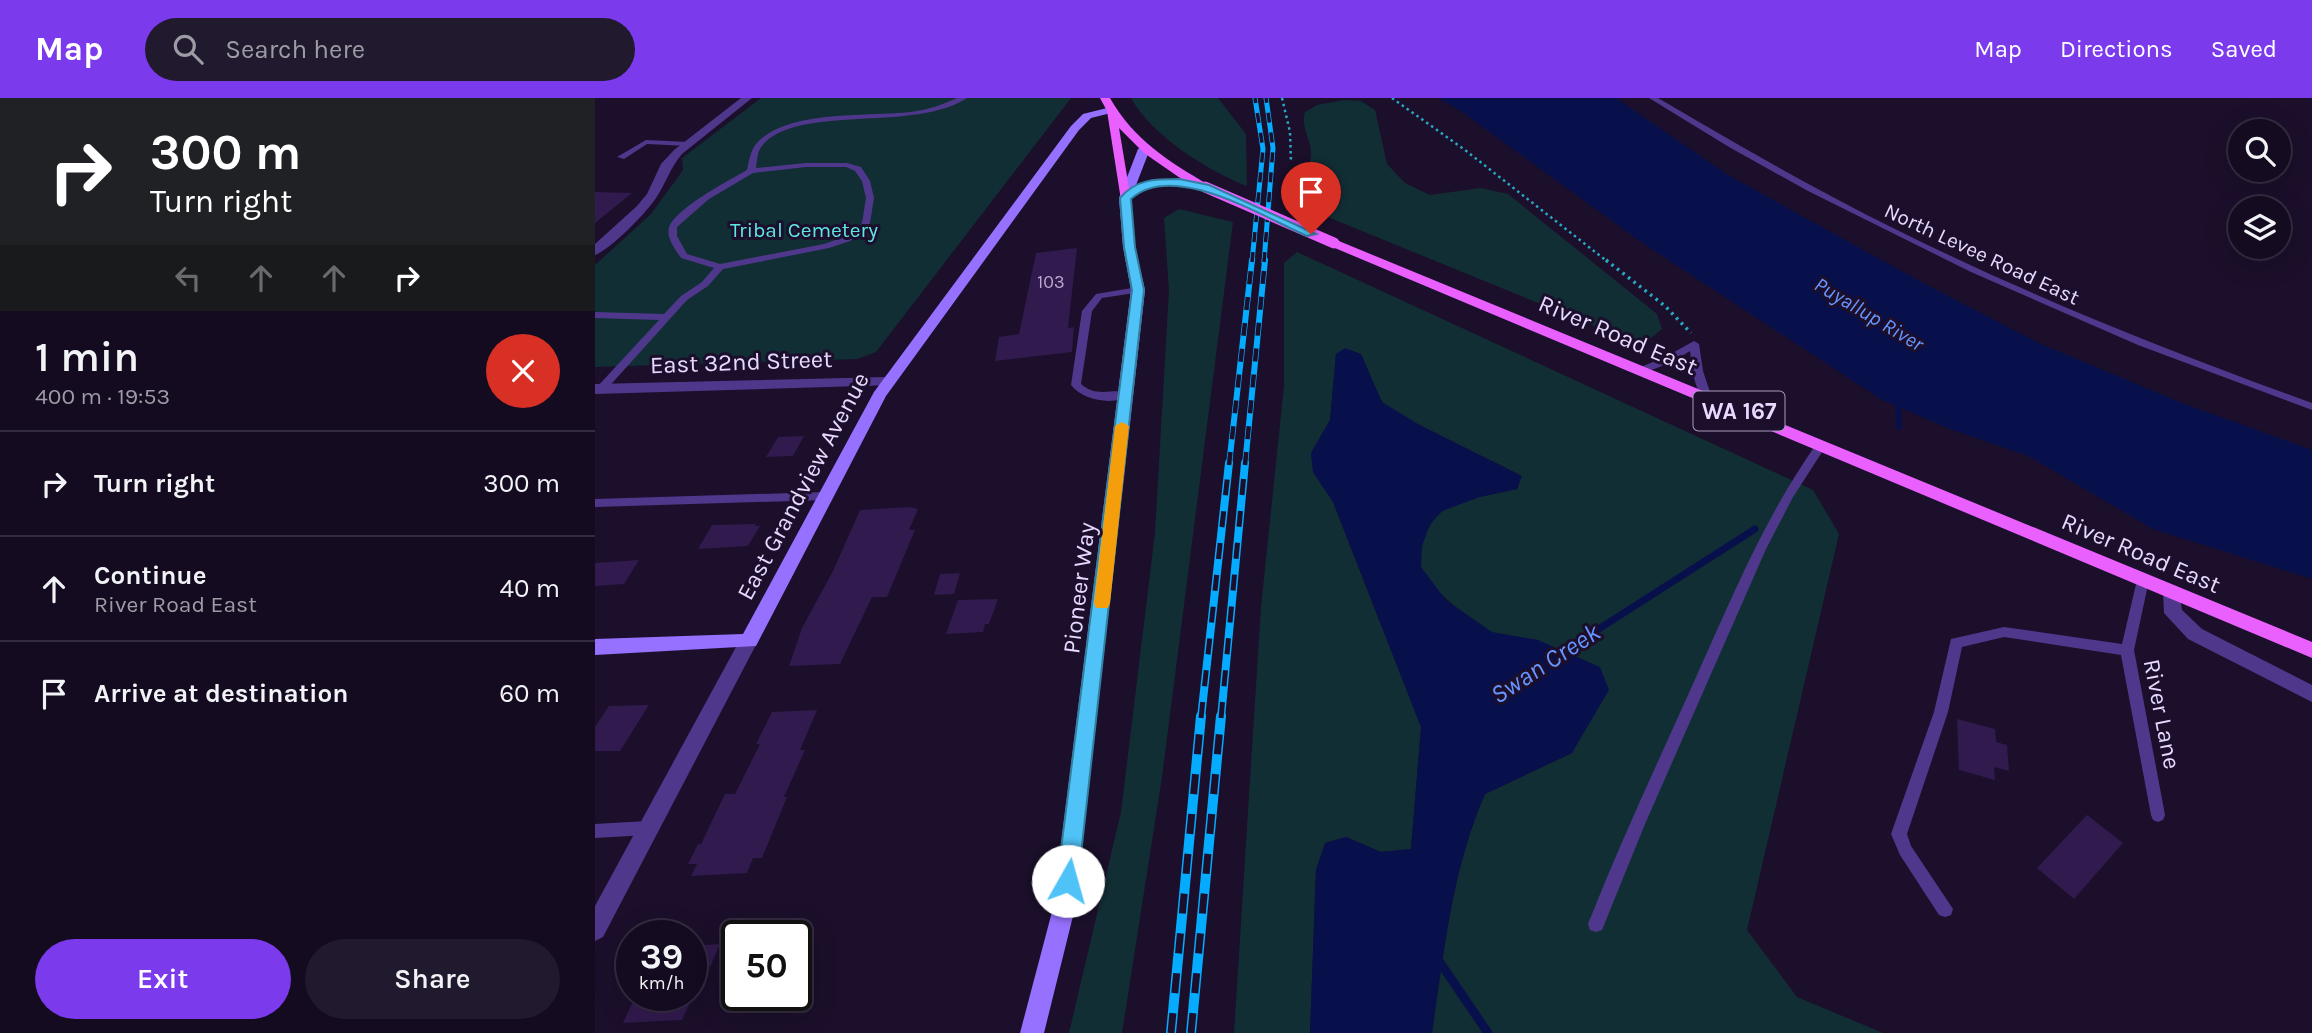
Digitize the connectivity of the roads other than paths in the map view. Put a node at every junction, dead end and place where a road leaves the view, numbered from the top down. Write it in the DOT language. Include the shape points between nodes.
graph roads {
  1 [pos="747,98"];
  2 [pos="963,98"];
  3 [pos="1105,98"];
  4 [pos="1653,98"];
  5 [pos="1111,110"];
  6 [pos="688,144"];
  7 [pos="1144,149"];
  8 [pos="621,157"];
  9 [pos="751,171"];
  10 [pos="1205,187"];
  11 [pos="1125,198"];
  12 [pos="595,251"];
  13 [pos="720,267"];
  14 [pos="1138,290"];
  15 [pos="595,315"];
  16 [pos="667,317"];
  17 [pos="1639,370"];
  18 [pos="888,382"];
  19 [pos="598,389"];
  20 [pos="1126,395"];
  21 [pos="1707,398"];
  22 [pos="2312,407"];
  23 [pos="1821,446"];
  24 [pos="825,496"];
  25 [pos="595,503"];
  26 [pos="2143,580"];
  27 [pos="2172,592"];
  28 [pos="749,641"];
  29 [pos="595,647"];
  30 [pos="2127,650"];
  31 [pos="2312,650"];
  32 [pos="2312,694"];
  33 [pos="2158,815"];
  34 [pos="648,828"];
  35 [pos="595,831"];
  36 [pos="1945,909"];
  37 [pos="1597,924"];
  38 [pos="595,929"];
  39 [pos="1032,1033"];
  1 -- 6 [label="street"];
  2 -- 9 [label="lane" via="927,113 824,114 804,120 773,132 757,147"];
  3 -- 5 [label="main road, WA 167"];
  4 -- 22 [label="lane, North Levee Road East" via="1814,192 1950,261 2124,337"];
  5 -- 7 [label="main road, WA 167"];
  5 -- 11 [label="main road"];
  5 -- 18 [label="main road, East Grandview Avenue" via="1087,117 1075,128"];
  6 -- 8 [label="lane" via="646,142"];
  6 -- 12 [label="street" via="667,164 641,209"];
  7 -- 10 [label="main road, River Road East / WA 167"];
  7 -- 11 [label="main road, Pioneer Way"];
  9 -- 13 [label="lane" via="705,197 673,227 684,256"];
  9 -- 13 [label="lane" via="806,164 858,169 870,198 866,223 847,239 826,246"];
  10 -- 11 [label="main road" via="1153,182"];
  10 -- 17 [label="main road, River Road East / WA 167, bridge"];
  11 -- 14 [label="main road, Pioneer Way"];
  13 -- 16 [label="lane"];
  14 -- 20 [label="main road, Pioneer Way"];
  14 -- 20 [label="lane" via="1099,296 1087,311 1076,385 1091,396"];
  15 -- 16 [label="lane"];
  16 -- 19 [label="lane"];
  17 -- 21 [label="main road, River Road East / WA 167"];
  17 -- 21 [label="lane" via="1694,344"];
  18 -- 19 [label="street, East 32nd Street"];
  18 -- 24 [label="main road, East Grandview Avenue"];
  20 -- 39 [label="main road, Pioneer Way" via="1064,908"];
  21 -- 23 [label="main road, River Road East / WA 167"];
  23 -- 26 [label="main road, River Road East / WA 167"];
  23 -- 37 [label="lane" via="1796,480 1761,548 1619,863"];
  24 -- 25 [label="lane"];
  24 -- 28 [label="main road, East Grandview Avenue"];
  26 -- 27 [label="main road, River Road East / WA 167"];
  26 -- 30 [label="lane, River Lane"];
  27 -- 31 [label="main road, River Road East / WA 167"];
  27 -- 32 [label="street" via="2173,613 2195,634"];
  28 -- 29 [label="main road"];
  28 -- 34 [label="street, East Grandview Avenue"];
  30 -- 33 [label="lane, River Lane"];
  30 -- 36 [label="lane" via="2004,632 1956,643 1941,712 1899,834"];
  34 -- 35 [label="lane"];
  34 -- 38 [label="street, East Grandview Avenue"];
}
